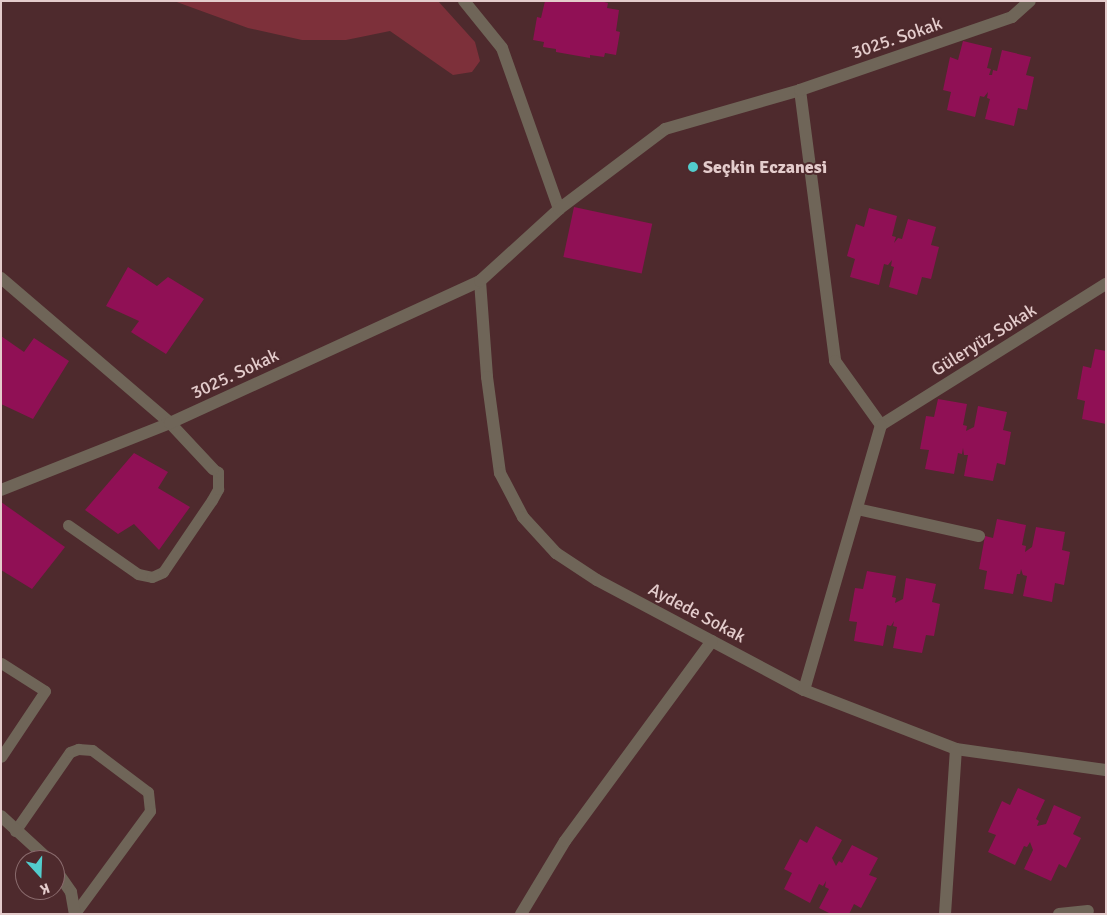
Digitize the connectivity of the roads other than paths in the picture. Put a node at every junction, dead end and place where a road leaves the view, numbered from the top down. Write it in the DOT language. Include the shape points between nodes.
graph roads {
  1 [pos="464,1"];
  2 [pos="1030,1"];
  3 [pos="800,90"];
  4 [pos="559,209"];
  5 [pos="1,278"];
  6 [pos="480,281"];
  7 [pos="1106,284"];
  8 [pos="170,422"];
  9 [pos="881,425"];
  10 [pos="213,469"];
  11 [pos="1,490"];
  12 [pos="856,509"];
  13 [pos="68,525"];
  14 [pos="980,536"];
  15 [pos="712,641"];
  16 [pos="1,664"];
  17 [pos="804,690"];
  18 [pos="956,749"];
  19 [pos="1,757"];
  20 [pos="1106,770"];
  21 [pos="1,816"];
  22 [pos="15,831"];
  23 [pos="37,850"];
  24 [pos="65,883"];
  25 [pos="1088,911"];
  26 [pos="75,913"];
  27 [pos="521,914"];
  28 [pos="945,914"];
  29 [pos="1059,914"];
  1 -- 4 [label="street" via="502,48"];
  2 -- 3 [label="street, 3025. Sokak" via="1012,16"];
  3 -- 4 [label="street, 3025. Sokak" via="665,129"];
  3 -- 9 [label="street" via="835,361"];
  4 -- 6 [label="street, 3025. Sokak"];
  5 -- 8 [label="street"];
  6 -- 8 [label="street, 3025. Sokak"];
  6 -- 15 [label="street, Aydede Sokak" via="487,377 500,474 523,517 556,553 597,580"];
  7 -- 9 [label="street, Güleryüz Sokak"];
  8 -- 10 [label="street"];
  8 -- 11 [label="street, 3025. Sokak"];
  9 -- 12 [label="street"];
  10 -- 13 [label="lane" via="218,472 218,489 212,500 163,572 152,577 138,574"];
  12 -- 14 [label="street"];
  12 -- 17 [label="street"];
  15 -- 17 [label="street, Aydede Sokak"];
  15 -- 27 [label="street" via="565,842"];
  16 -- 19 [label="lane" via="46,691"];
  17 -- 18 [label="street, Aydede Sokak"];
  18 -- 20 [label="street, Aydede Sokak"];
  18 -- 28 [label="street"];
  21 -- 22 [label="street"];
  22 -- 23 [label="street"];
  22 -- 26 [label="lane" via="70,752 78,748 92,750 144,787 150,798 150,811"];
  24 -- 26 [label="street" via="71,892"];
  25 -- 29 [label="street"];
}
